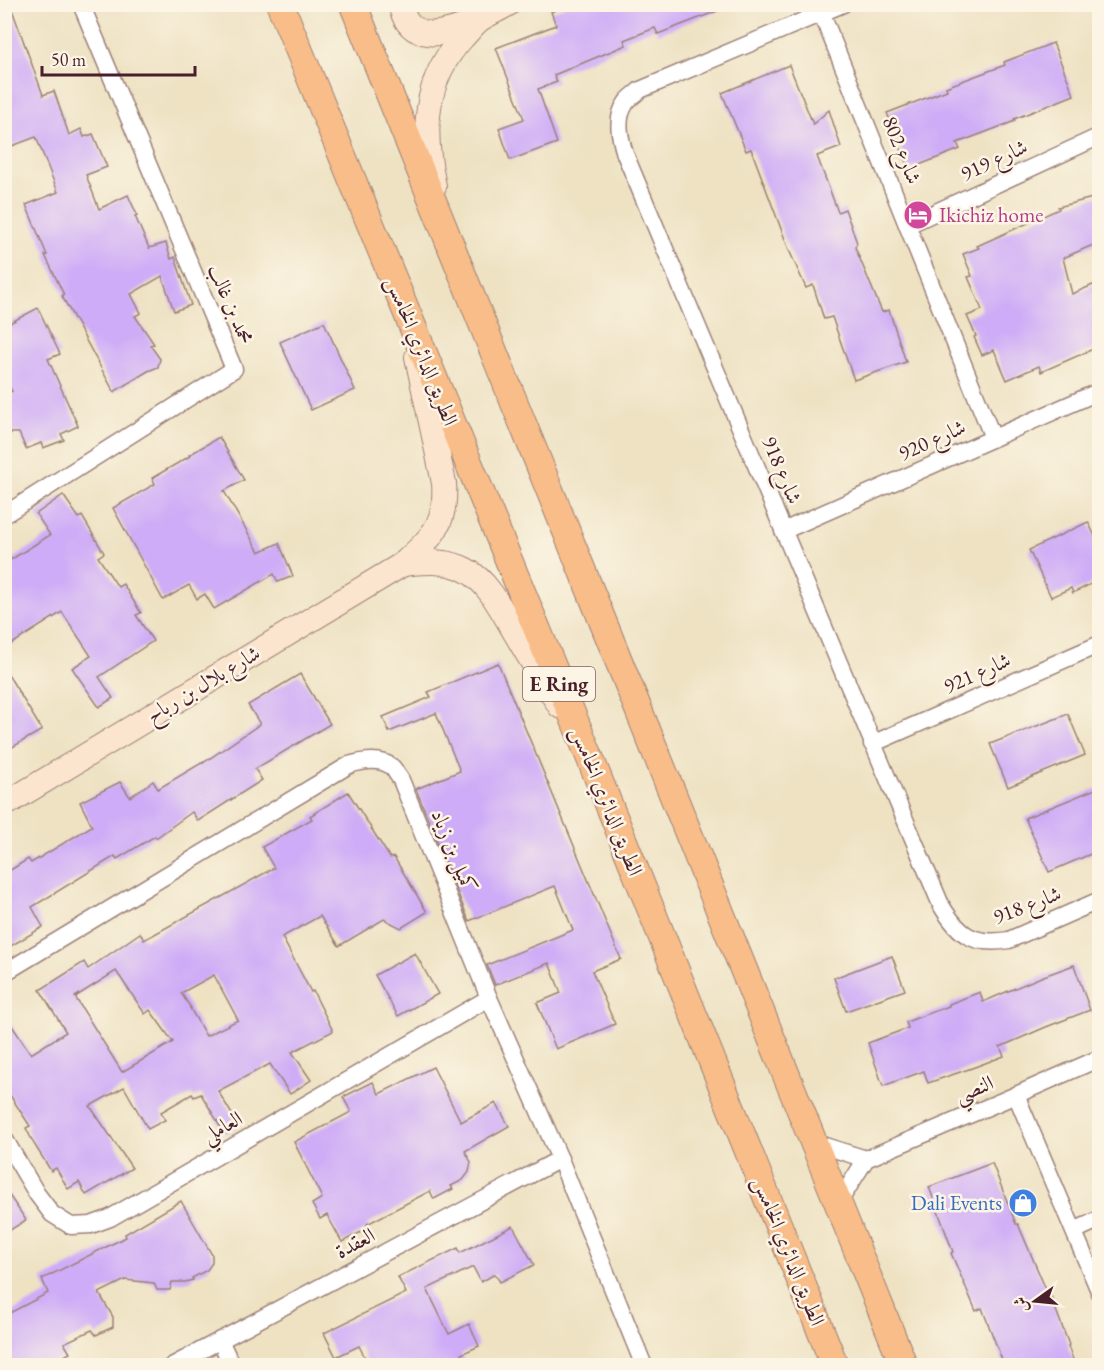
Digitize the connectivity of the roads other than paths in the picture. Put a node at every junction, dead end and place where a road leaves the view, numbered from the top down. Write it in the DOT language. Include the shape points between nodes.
graph roads {
  1 [pos="81,4"];
  2 [pos="280,4"];
  3 [pos="353,4"];
  4 [pos="400,4"];
  5 [pos="508,4"];
  6 [pos="843,4"];
  7 [pos="822,14"];
  8 [pos="478,21"];
  9 [pos="1100,136"];
  10 [pos="908,225"];
  11 [pos="444,232"];
  12 [pos="408,318"];
  13 [pos="1100,391"];
  14 [pos="993,438"];
  15 [pos="5,514"];
  16 [pos="783,531"];
  17 [pos="403,564"];
  18 [pos="1100,644"];
  19 [pos="872,744"];
  20 [pos="588,753"];
  21 [pos="4,805"];
  22 [pos="1100,900"];
  23 [pos="4,973"];
  24 [pos="489,998"];
  25 [pos="1100,1058"];
  26 [pos="1016,1095"];
  27 [pos="4,1138"];
  28 [pos="815,1143"];
  29 [pos="560,1159"];
  30 [pos="866,1159"];
  31 [pos="839,1202"];
  32 [pos="1100,1219"];
  33 [pos="1074,1231"];
  34 [pos="1100,1293"];
  35 [pos="220,1340"];
  36 [pos="171,1365"];
  37 [pos="232,1365"];
  38 [pos="644,1365"];
  39 [pos="835,1365"];
  40 [pos="904,1365"];
  1 -- 15 [label="street, محمد بن غالب" via="234,369"];
  2 -- 12 [label="main road, الطريق الدائري الخامس / E Ring"];
  3 -- 11 [label="main road, E Ring"];
  4 -- 8 [label="street" via="402,14 420,32 448,33"];
  5 -- 8 [label="street"];
  6 -- 7 [label="street, شارع 918"];
  7 -- 10 [label="street, شارع 802"];
  7 -- 16 [label="street, شارع 918" via="640,90 626,102 619,119 625,154"];
  8 -- 11 [label="street" via="442,65 427,114 430,169"];
  9 -- 10 [label="street, شارع 919"];
  10 -- 14 [label="street, شارع 802"];
  11 -- 28 [label="main road, E Ring"];
  12 -- 17 [label="street, شارع بلال بن رباح" via="445,495 435,532"];
  12 -- 20 [label="main road, الطريق الدائري الخامس / E Ring"];
  13 -- 14 [label="street, شارع 920"];
  14 -- 16 [label="street, شارع 920"];
  16 -- 19 [label="street, شارع 918"];
  17 -- 20 [label="street, شارع بلال بن رباح" via="430,561 475,575"];
  17 -- 21 [label="street, شارع بلال بن رباح"];
  18 -- 19 [label="street, شارع 921"];
  19 -- 22 [label="street, شارع 918" via="941,905 962,933 993,943 1009,940"];
  20 -- 39 [label="main road, الطريق الدائري الخامس / E Ring"];
  23 -- 24 [label="street, كميل بن زياد" via="349,765 371,761 392,767 401,780"];
  24 -- 27 [label="street, العاملي" via="110,1218 91,1225 71,1226 52,1214"];
  24 -- 29 [label="street, كميل بن زياد"];
  25 -- 26 [label="street, النصي"];
  26 -- 30 [label="street, النصي"];
  26 -- 33 [label="street"];
  28 -- 30 [label="street"];
  28 -- 31 [label="main road, E Ring"];
  29 -- 35 [label="street, العقدة"];
  29 -- 38 [label="street, كميل بن زياد"];
  30 -- 31 [label="street"];
  31 -- 40 [label="main road, E Ring"];
  32 -- 33 [label="street"];
  33 -- 34 [label="street"];
  35 -- 36 [label="street, العقدة"];
  35 -- 37 [label="street"];
}
